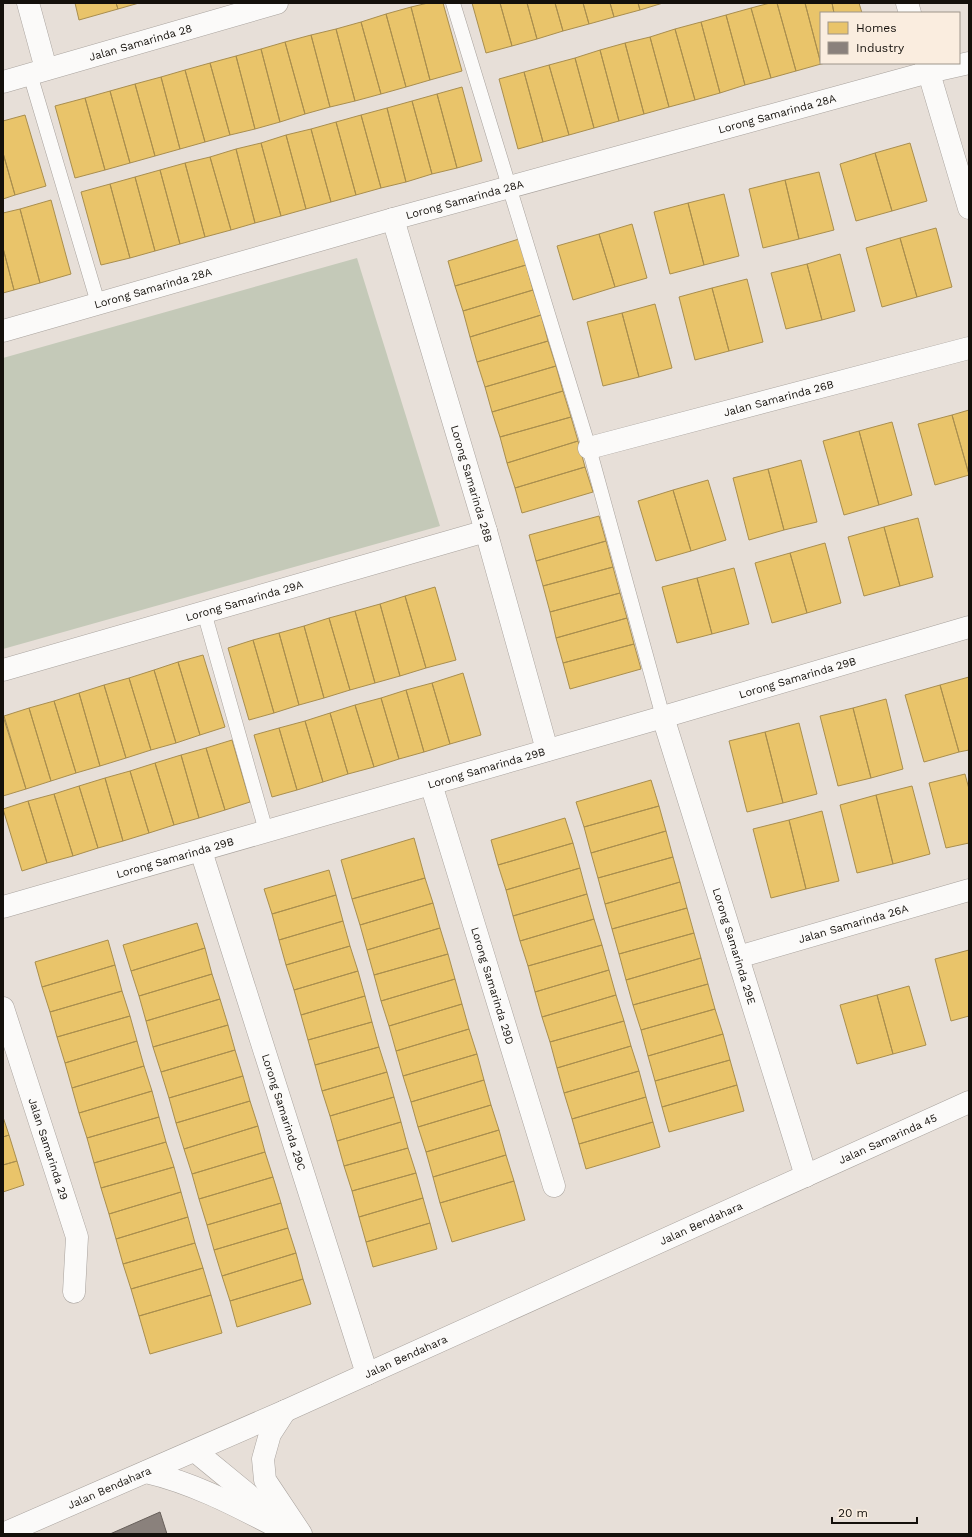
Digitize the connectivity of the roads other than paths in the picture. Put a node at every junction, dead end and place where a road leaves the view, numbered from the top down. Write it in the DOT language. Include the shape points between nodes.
graph roads {
  1 [pos="28,3"];
  2 [pos="277,3"];
  3 [pos="453,3"];
  4 [pos="969,63"];
  5 [pos="927,68"];
  6 [pos="38,71"];
  7 [pos="3,82"];
  8 [pos="509,186"];
  9 [pos="969,208"];
  10 [pos="393,219"];
  11 [pos="98,303"];
  12 [pos="3,331"];
  13 [pos="969,348"];
  14 [pos="589,448"];
  15 [pos="486,531"];
  16 [pos="204,612"];
  17 [pos="969,627"];
  18 [pos="3,670"];
  19 [pos="663,717"];
  20 [pos="547,750"];
  21 [pos="431,784"];
  22 [pos="266,831"];
  23 [pos="201,851"];
  24 [pos="969,890"];
  25 [pos="3,907"];
  26 [pos="738,957"];
  27 [pos="3,1008"];
  28 [pos="969,1102"];
  29 [pos="806,1176"];
  30 [pos="554,1186"];
  31 [pos="74,1292"];
  32 [pos="367,1374"];
  33 [pos="285,1411"];
  34 [pos="194,1451"];
  35 [pos="146,1472"];
  36 [pos="3,1534"];
  37 [pos="291,1534"];
  38 [pos="296,1534"];
  39 [pos="301,1534"];
  1 -- 6 [label="street"];
  2 -- 6 [label="street, Jalan Samarinda 28"];
  3 -- 8 [label="lane"];
  4 -- 5 [label="street, Lorong Samarinda 28A"];
  5 -- 8 [label="street, Lorong Samarinda 28A"];
  5 -- 9 [label="street"];
  6 -- 7 [label="street, Jalan Samarinda 28"];
  6 -- 11 [label="lane"];
  8 -- 10 [label="street, Lorong Samarinda 28A"];
  8 -- 14 [label="lane"];
  10 -- 11 [label="street, Lorong Samarinda 28A"];
  10 -- 15 [label="street, Lorong Samarinda 28B"];
  11 -- 12 [label="street, Lorong Samarinda 28A"];
  13 -- 14 [label="street, Jalan Samarinda 26B"];
  14 -- 19 [label="lane"];
  15 -- 16 [label="street, Lorong Samarinda 29A"];
  15 -- 20 [label="street, Lorong Samarinda 28B"];
  16 -- 18 [label="street, Lorong Samarinda 29A"];
  16 -- 22 [label="lane"];
  17 -- 19 [label="street, Lorong Samarinda 29B"];
  19 -- 20 [label="street, Lorong Samarinda 29B"];
  19 -- 26 [label="street, Lorong Samarinda 29E"];
  20 -- 21 [label="street, Lorong Samarinda 29B"];
  21 -- 22 [label="street, Lorong Samarinda 29B"];
  21 -- 30 [label="street, Lorong Samarinda 29D"];
  22 -- 23 [label="street, Lorong Samarinda 29B"];
  23 -- 25 [label="street, Lorong Samarinda 29B"];
  23 -- 32 [label="street, Lorong Samarinda 29C"];
  24 -- 26 [label="street, Jalan Samarinda 26A"];
  26 -- 29 [label="street, Lorong Samarinda 29E"];
  27 -- 31 [label="street, Jalan Samarinda 29" via="77,1237"];
  28 -- 29 [label="street, Jalan Samarinda 45"];
  29 -- 32 [label="street, Jalan Bendahara"];
  32 -- 33 [label="street, Jalan Bendahara"];
  33 -- 34 [label="street, Jalan Bendahara"];
  33 -- 39 [label="street" via="270,1434 263,1459 265,1480"];
  34 -- 35 [label="street, Jalan Bendahara"];
  34 -- 38 [label="street"];
  35 -- 36 [label="street, Jalan Bendahara"];
  35 -- 37 [label="street" via="190,1485"];
}
